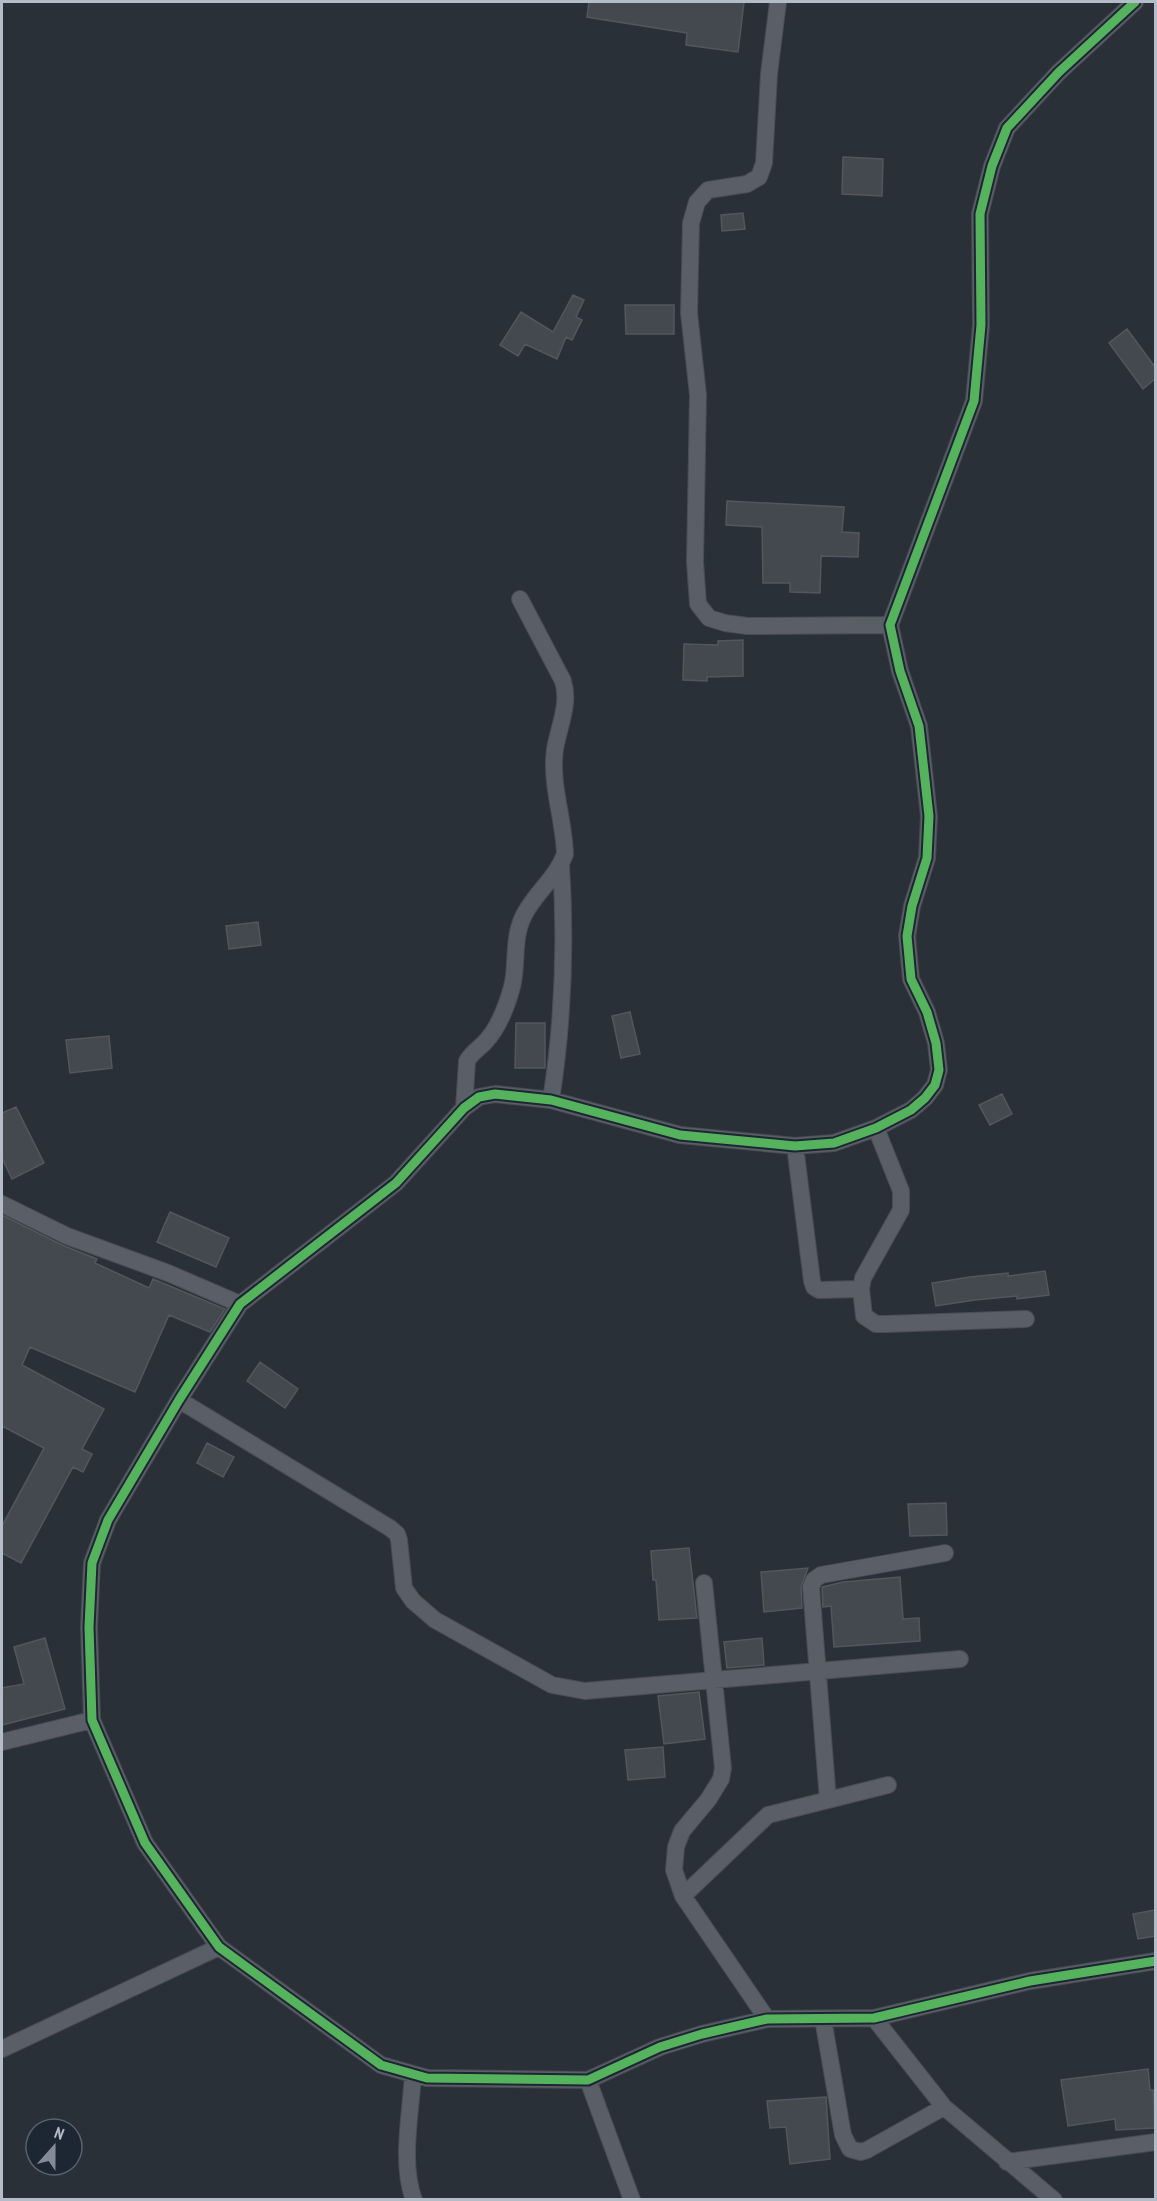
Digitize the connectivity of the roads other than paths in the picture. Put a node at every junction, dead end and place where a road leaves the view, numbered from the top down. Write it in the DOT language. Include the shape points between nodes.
graph roads {
  1 [pos="778,2"];
  2 [pos="1135,2"];
  3 [pos="520,599"];
  4 [pos="890,625"];
  5 [pos="561,865"];
  6 [pos="551,1100"];
  7 [pos="464,1108"];
  8 [pos="876,1128"];
  9 [pos="795,1146"];
  10 [pos="2,1204"];
  11 [pos="861,1289"];
  12 [pos="240,1304"];
  13 [pos="1026,1319"];
  14 [pos="179,1400"];
  15 [pos="945,1553"];
  16 [pos="704,1583"];
  17 [pos="960,1659"];
  18 [pos="818,1671"];
  19 [pos="714,1680"];
  20 [pos="92,1720"];
  21 [pos="2,1742"];
  22 [pos="888,1785"];
  23 [pos="828,1800"];
  24 [pos="683,1896"];
  25 [pos="219,1947"];
  26 [pos="1155,1961"];
  27 [pos="874,2018"];
  28 [pos="767,2019"];
  29 [pos="823,2019"];
  30 [pos="2,2049"];
  31 [pos="413,2074"];
  32 [pos="588,2080"];
  33 [pos="944,2107"];
  34 [pos="1155,2142"];
  35 [pos="1007,2162"];
  36 [pos="414,2199"];
  37 [pos="632,2199"];
  38 [pos="1054,2199"];
  1 -- 4 [label="street" via="764,164 759,177 747,184 708,190 697,202 691,223 689,314 698,396 698,604 709,618 747,627"];
  2 -- 4 [label="street" via="1059,72 1007,128 992,166 980,214 981,325 974,401"];
  3 -- 5 [label="street" via="566,692 554,774 565,842"];
  4 -- 8 [label="street" via="900,671 919,726 929,816 927,858 907,936 911,979 927,1012 939,1070 935,1085 925,1098"];
  5 -- 6 [label="street" via="565,924"];
  5 -- 7 [label="street" via="532,899 517,931 512,986 494,1029 467,1061"];
  6 -- 7 [label="street" via="495,1094 478,1097"];
  6 -- 9 [label="street" via="680,1135"];
  7 -- 12 [label="street" via="396,1183"];
  8 -- 9 [label="street" via="834,1143"];
  8 -- 11 [label="street" via="901,1191 901,1210 863,1278"];
  9 -- 11 [label="street" via="814,1287"];
  10 -- 12 [label="street" via="68,1236"];
  11 -- 13 [label="street" via="864,1316 876,1324"];
  12 -- 14 [label="street"];
  14 -- 19 [label="street" via="390,1528 399,1540 404,1588 413,1600 435,1620 552,1685 585,1691"];
  14 -- 20 [label="street" via="108,1520 92,1563"];
  15 -- 18 [label="street" via="821,1575 814,1580 811,1587"];
  16 -- 19 [label="street"];
  17 -- 18 [label="street"];
  18 -- 19 [label="street"];
  18 -- 23 [label="street"];
  19 -- 24 [label="street" via="723,1768 721,1779 682,1831 676,1848 674,1870"];
  20 -- 21 [label="street"];
  20 -- 25 [label="street" via="145,1843"];
  22 -- 23 [label="street"];
  23 -- 24 [label="street" via="768,1815"];
  24 -- 28 [label="street"];
  25 -- 30 [label="street"];
  25 -- 31 [label="street" via="381,2065"];
  26 -- 27 [label="street" via="1030,1981"];
  27 -- 29 [label="street"];
  27 -- 33 [label="street"];
  28 -- 29 [label="street"];
  28 -- 32 [label="street" via="660,2047"];
  29 -- 33 [label="street" via="843,2135 850,2149 867,2150"];
  31 -- 32 [label="street" via="427,2078"];
  31 -- 36 [label="street" via="407,2168"];
  32 -- 37 [label="street"];
  33 -- 35 [label="street"];
  34 -- 35 [label="street"];
  35 -- 38 [label="street"];
}
